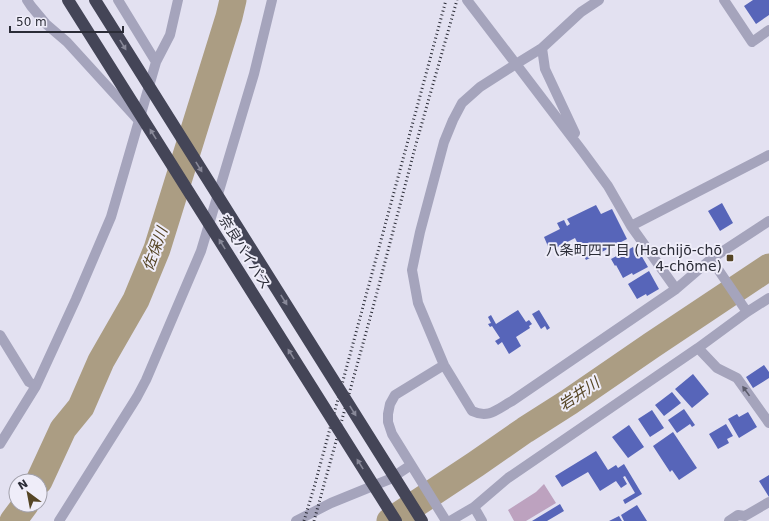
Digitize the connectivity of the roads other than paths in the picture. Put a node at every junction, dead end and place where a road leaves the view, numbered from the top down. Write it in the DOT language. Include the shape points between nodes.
graph roads {
  1 [pos="27,0"];
  2 [pos="68,0"];
  3 [pos="95,0"];
  4 [pos="118,0"];
  5 [pos="178,0"];
  6 [pos="272,0"];
  7 [pos="467,0"];
  8 [pos="599,0"];
  9 [pos="727,1"];
  10 [pos="769,30"];
  11 [pos="542,48"];
  12 [pos="156,62"];
  13 [pos="516,64"];
  14 [pos="139,122"];
  15 [pos="583,152"];
  16 [pos="769,155"];
  17 [pos="769,221"];
  18 [pos="631,226"];
  19 [pos="714,263"];
  20 [pos="676,289"];
  21 [pos="769,298"];
  22 [pos="745,309"];
  23 [pos="0,335"];
  24 [pos="698,348"];
  25 [pos="444,365"];
  26 [pos="36,386"];
  27 [pos="769,423"];
  28 [pos="0,444"];
  29 [pos="413,469"];
  30 [pos="769,502"];
  31 [pos="474,507"];
  32 [pos="446,519"];
  33 [pos="59,521"];
  34 [pos="296,521"];
  35 [pos="396,521"];
  36 [pos="422,521"];
  37 [pos="482,521"];
  38 [pos="729,521"];
  1 -- 14 [label="street" via="46,24 67,42"];
  35 -- 2 [label="highway, 奈良バイパス, one-way, bridge"];
  3 -- 36 [label="highway, 奈良バイパス, one-way, bridge"];
  4 -- 12 [label="street"];
  5 -- 12 [label="street" via="170,35"];
  6 -- 33 [label="street" via="254,74 201,252 146,380"];
  7 -- 13 [label="street"];
  8 -- 11 [label="street" via="580,12"];
  9 -- 10 [label="street" via="752,42"];
  11 -- 13 [label="street"];
  11 -- 15 [label="street" via="545,69"];
  12 -- 14 [label="street"];
  13 -- 15 [label="street"];
  13 -- 25 [label="street" via="480,87 462,103 444,142 420,232 413,276 418,303"];
  14 -- 26 [label="street" via="111,217"];
  15 -- 18 [label="street" via="608,186"];
  16 -- 18 [label="street"];
  17 -- 19 [label="street"];
  18 -- 20 [label="street"];
  19 -- 20 [label="street"];
  19 -- 22 [label="street"];
  20 -- 25 [label="street" via="490,414 479,415 472,411"];
  21 -- 22 [label="street"];
  22 -- 24 [label="street"];
  23 -- 26 [label="street" via="29,382"];
  27 -- 24 [label="street, one-way" via="737,378 717,368"];
  24 -- 31 [label="street" via="508,478"];
  25 -- 29 [label="street" via="395,395 390,404 388,422 392,434"];
  26 -- 28 [label="street"];
  29 -- 32 [label="street"];
  29 -- 34 [label="street" via="331,503"];
  30 -- 38 [label="street" via="745,516 738,515"];
  31 -- 32 [label="street"];
  31 -- 37 [label="street"];
}
